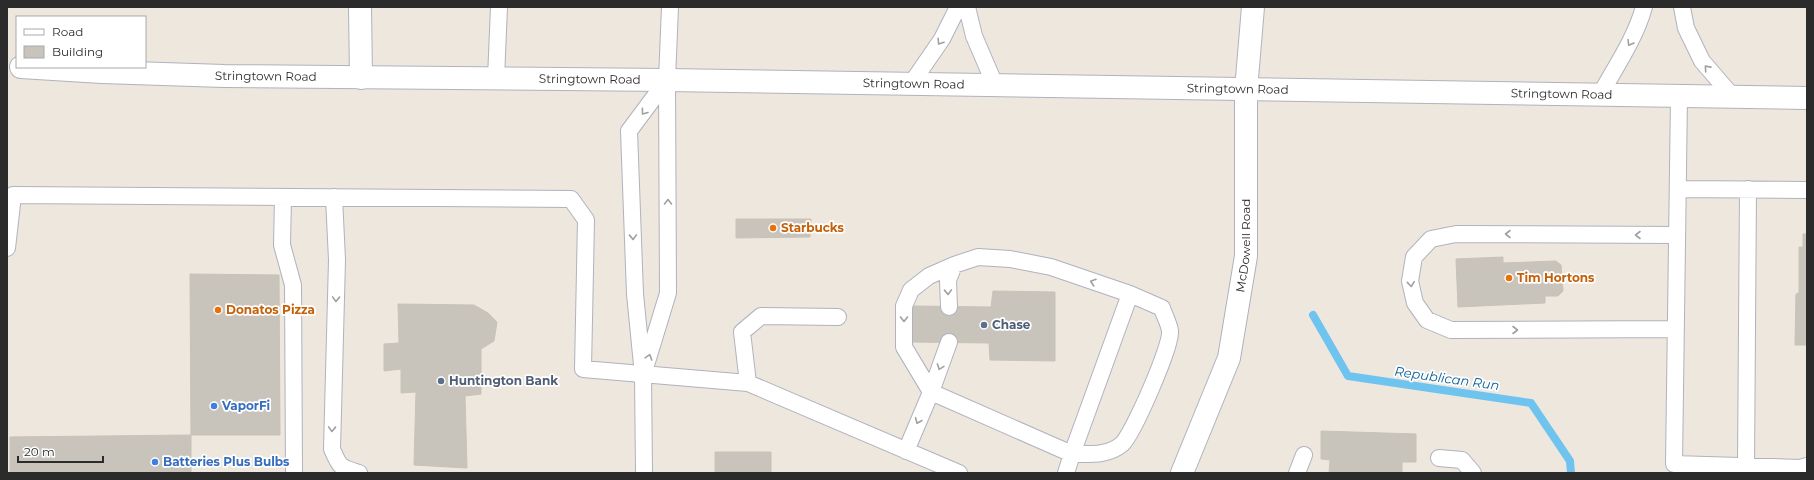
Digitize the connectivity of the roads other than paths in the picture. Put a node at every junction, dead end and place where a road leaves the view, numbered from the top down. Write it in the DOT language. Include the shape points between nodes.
graph roads {
  1 [pos="360,7"];
  2 [pos="499,7"];
  3 [pos="670,7"];
  4 [pos="958,7"];
  5 [pos="967,7"];
  6 [pos="1253,7"];
  7 [pos="1644,7"];
  8 [pos="1682,7"];
  9 [pos="37,68"];
  10 [pos="361,78"];
  11 [pos="496,78"];
  12 [pos="667,80"];
  13 [pos="911,84"];
  14 [pos="995,85"];
  15 [pos="1246,90"];
  16 [pos="1600,95"];
  17 [pos="1679,96"];
  18 [pos="1733,97"];
  19 [pos="1807,98"];
  20 [pos="1678,188"];
  21 [pos="1748,189"];
  22 [pos="1807,190"];
  23 [pos="283,197"];
  24 [pos="334,197"];
  25 [pos="1678,235"];
  26 [pos="7,248"];
  27 [pos="954,265"];
  28 [pos="1130,294"];
  29 [pos="949,307"];
  30 [pos="838,317"];
  31 [pos="1676,329"];
  32 [pos="949,342"];
  33 [pos="643,375"];
  34 [pos="748,383"];
  35 [pos="931,392"];
  36 [pos="906,451"];
  37 [pos="1072,454"];
  38 [pos="1304,455"];
  39 [pos="1439,458"];
  40 [pos="1746,466"];
  41 [pos="1807,466"];
  42 [pos="344,471"];
  43 [pos="294,473"];
  44 [pos="359,473"];
  45 [pos="644,473"];
  46 [pos="959,473"];
  47 [pos="1066,473"];
  48 [pos="1182,473"];
  49 [pos="1297,473"];
  50 [pos="1473,473"];
  1 -- 10 [label="main road"];
  2 -- 11 [label="lane"];
  3 -- 12 [label="lane"];
  4 -- 13 [label="lane, one-way" via="942,39"];
  5 -- 14 [label="lane" via="974,36"];
  6 -- 15 [label="main road, McDowell Road"];
  7 -- 16 [label="lane, one-way" via="1631,42"];
  18 -- 8 [label="lane, one-way" via="1702,61 1686,28"];
  9 -- 10 [label="main road, Stringtown Road" via="118,73"];
  10 -- 11 [label="main road, Stringtown Road"];
  11 -- 12 [label="main road, Stringtown Road"];
  12 -- 13 [label="main road, Stringtown Road"];
  33 -- 12 [label="lane, one-way" via="668,293"];
  12 -- 33 [label="lane, one-way" via="630,131 635,294"];
  13 -- 14 [label="main road, Stringtown Road"];
  14 -- 15 [label="main road, Stringtown Road"];
  15 -- 16 [label="main road, Stringtown Road"];
  15 -- 48 [label="main road, McDowell Road" via="1246,256 1230,351"];
  16 -- 17 [label="main road, Stringtown Road"];
  17 -- 18 [label="main road, Stringtown Road"];
  17 -- 20 [label="lane"];
  18 -- 19 [label="main road, Stringtown Road"];
  20 -- 21 [label="lane"];
  20 -- 25 [label="lane"];
  21 -- 22 [label="lane"];
  21 -- 40 [label="lane"];
  23 -- 24 [label="lane"];
  23 -- 26 [label="lane" via="13,195"];
  23 -- 43 [label="lane" via="282,245 294,285"];
  24 -- 33 [label="lane" via="571,198 586,220 583,369"];
  24 -- 42 [label="lane, one-way" via="337,260 332,449"];
  25 -- 31 [label="lane"];
  25 -- 31 [label="lane, one-way" via="1456,234 1431,239 1414,257 1410,281 1415,303 1427,320 1451,330"];
  28 -- 27 [label="lane, one-way" via="1050,267 1010,259 978,257"];
  27 -- 29 [label="lane, one-way" via="948,280"];
  27 -- 35 [label="lane, one-way" via="929,276 911,290 904,306 904,347"];
  28 -- 37 [label="lane"];
  28 -- 37 [label="lane" via="1162,308 1170,331 1167,347 1145,403 1123,443 1096,454"];
  30 -- 34 [label="lane" via="761,316 742,332"];
  31 -- 40 [label="lane" via="1674,464"];
  32 -- 35 [label="lane, one-way"];
  33 -- 34 [label="lane"];
  33 -- 45 [label="lane"];
  34 -- 36 [label="lane"];
  35 -- 36 [label="lane, one-way"];
  35 -- 37 [label="lane"];
  36 -- 46 [label="lane"];
  37 -- 47 [label="lane"];
  38 -- 49 [label="lane"];
  39 -- 50 [label="lane" via="1462,460"];
  40 -- 41 [label="lane"];
  42 -- 44 [label="lane"];
}
